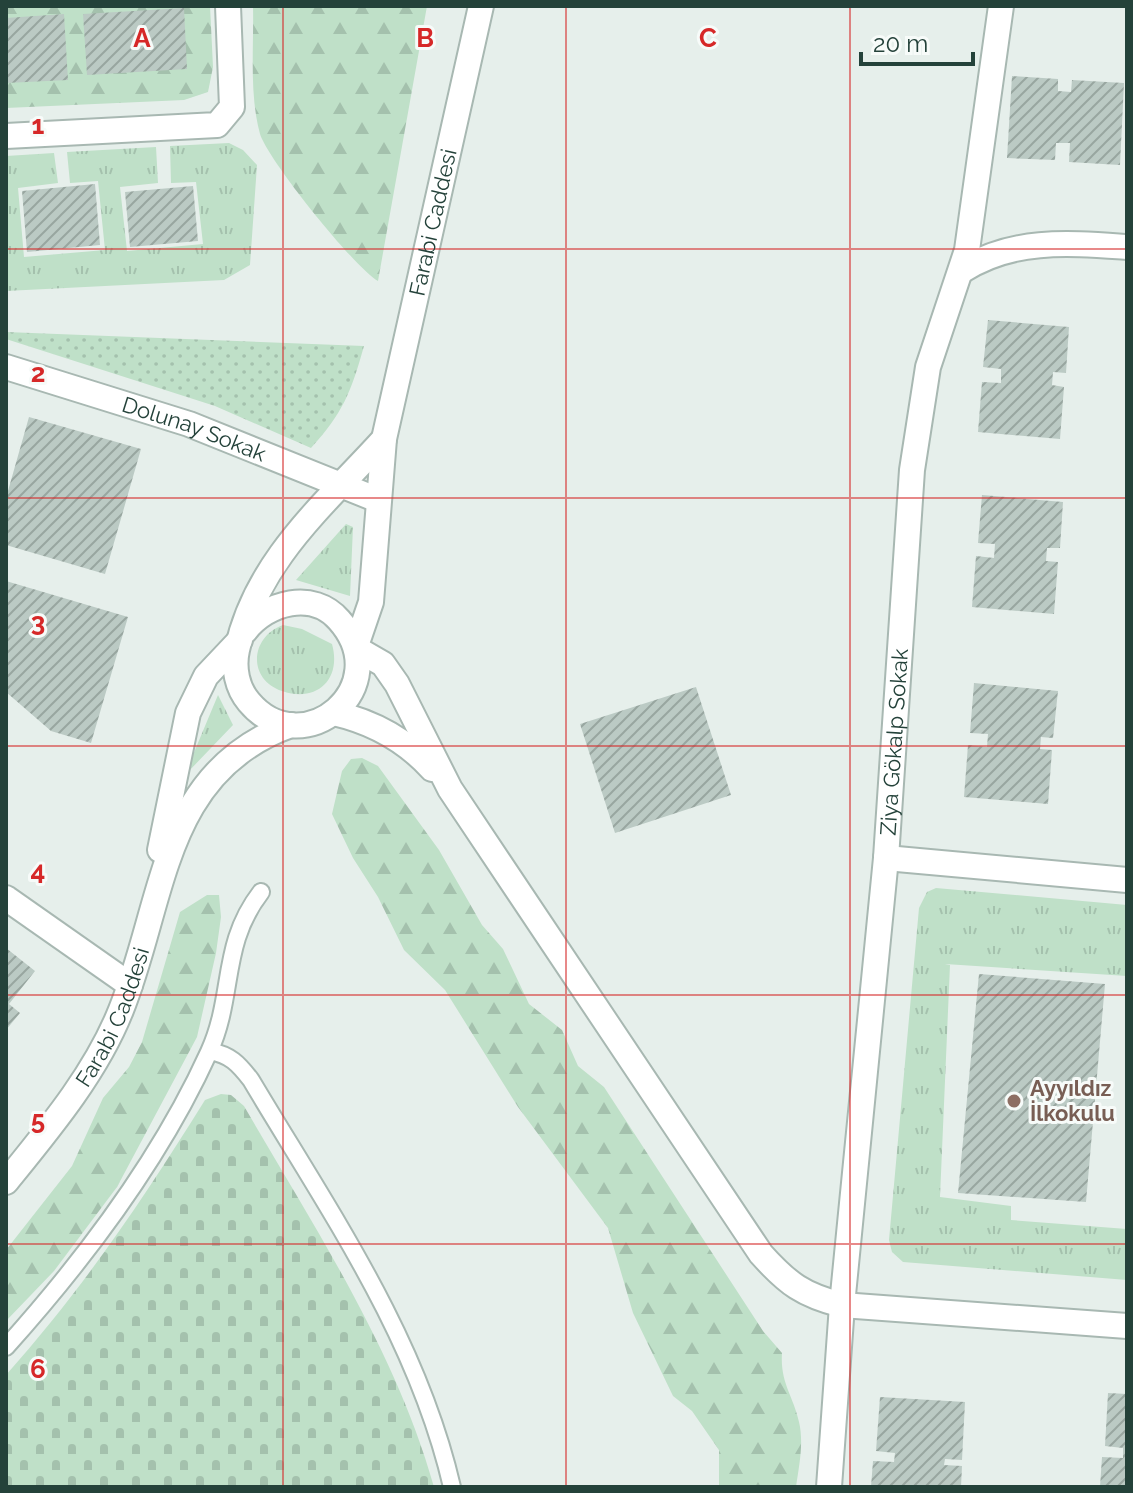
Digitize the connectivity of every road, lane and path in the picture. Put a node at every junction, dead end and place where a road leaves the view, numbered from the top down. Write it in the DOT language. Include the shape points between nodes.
graph roads {
  1 [pos="228,6"];
  2 [pos="481,6"];
  3 [pos="1001,6"];
  4 [pos="6,136"];
  5 [pos="1127,247"];
  6 [pos="963,270"];
  7 [pos="6,367"];
  8 [pos="384,439"];
  9 [pos="341,487"];
  10 [pos="378,500"];
  11 [pos="242,635"];
  12 [pos="356,648"];
  13 [pos="334,713"];
  14 [pos="291,725"];
  15 [pos="450,789"];
  16 [pos="886,858"];
  17 [pos="1127,880"];
  18 [pos="261,892"];
  19 [pos="6,898"];
  20 [pos="147,923"];
  21 [pos="130,985"];
  22 [pos="210,1051"];
  23 [pos="6,1182"];
  24 [pos="842,1305"];
  25 [pos="1127,1326"];
  26 [pos="6,1347"];
  27 [pos="452,1487"];
  28 [pos="829,1487"];
  1 -- 4 [label="street" via="232,107 217,125"];
  2 -- 8 [label="street, Farabi Caddesi"];
  3 -- 6 [label="street, Ziya Gökalp Sokak"];
  5 -- 6 [label="street" via="1038,244 1006,249"];
  6 -- 16 [label="street, Ziya Gökalp Sokak" via="928,367 912,470"];
  7 -- 9 [label="street, Dolunay Sokak" via="189,424"];
  8 -- 9 [label="street"];
  8 -- 10 [label="street, Farabi Caddesi"];
  9 -- 10 [label="street, Dolunay Sokak"];
  9 -- 11 [label="street" via="278,556 262,581"];
  10 -- 12 [label="street, Farabi Caddesi" via="371,602"];
  11 -- 12 [label="street" via="261,614 297,602 327,610 350,632"];
  11 -- 14 [label="street" via="235,663 244,696 270,719"];
  11 -- 20 [label="street" via="206,676 188,713"];
  12 -- 13 [label="street" via="354,687"];
  12 -- 15 [label="street" via="383,664 397,684"];
  13 -- 14 [label="street"];
  13 -- 15 [label="street" via="395,737"];
  14 -- 20 [label="street" via="255,739 202,788 171,850"];
  15 -- 24 [label="street" via="761,1254 809,1296"];
  16 -- 17 [label="street"];
  16 -- 24 [label="street, Ziya Gökalp Sokak"];
  18 -- 22 [label="lane" via="232,943 221,1018"];
  19 -- 21 [label="street"];
  20 -- 21 [label="street, Farabi Caddesi"];
  21 -- 23 [label="street, Farabi Caddesi" via="88,1072"];
  22 -- 26 [label="lane" via="102,1231"];
  22 -- 27 [label="lane" via="238,1063 251,1080 395,1323 440,1435"];
  24 -- 25 [label="street"];
  24 -- 28 [label="street, Ziya Gökalp Sokak"];
}
